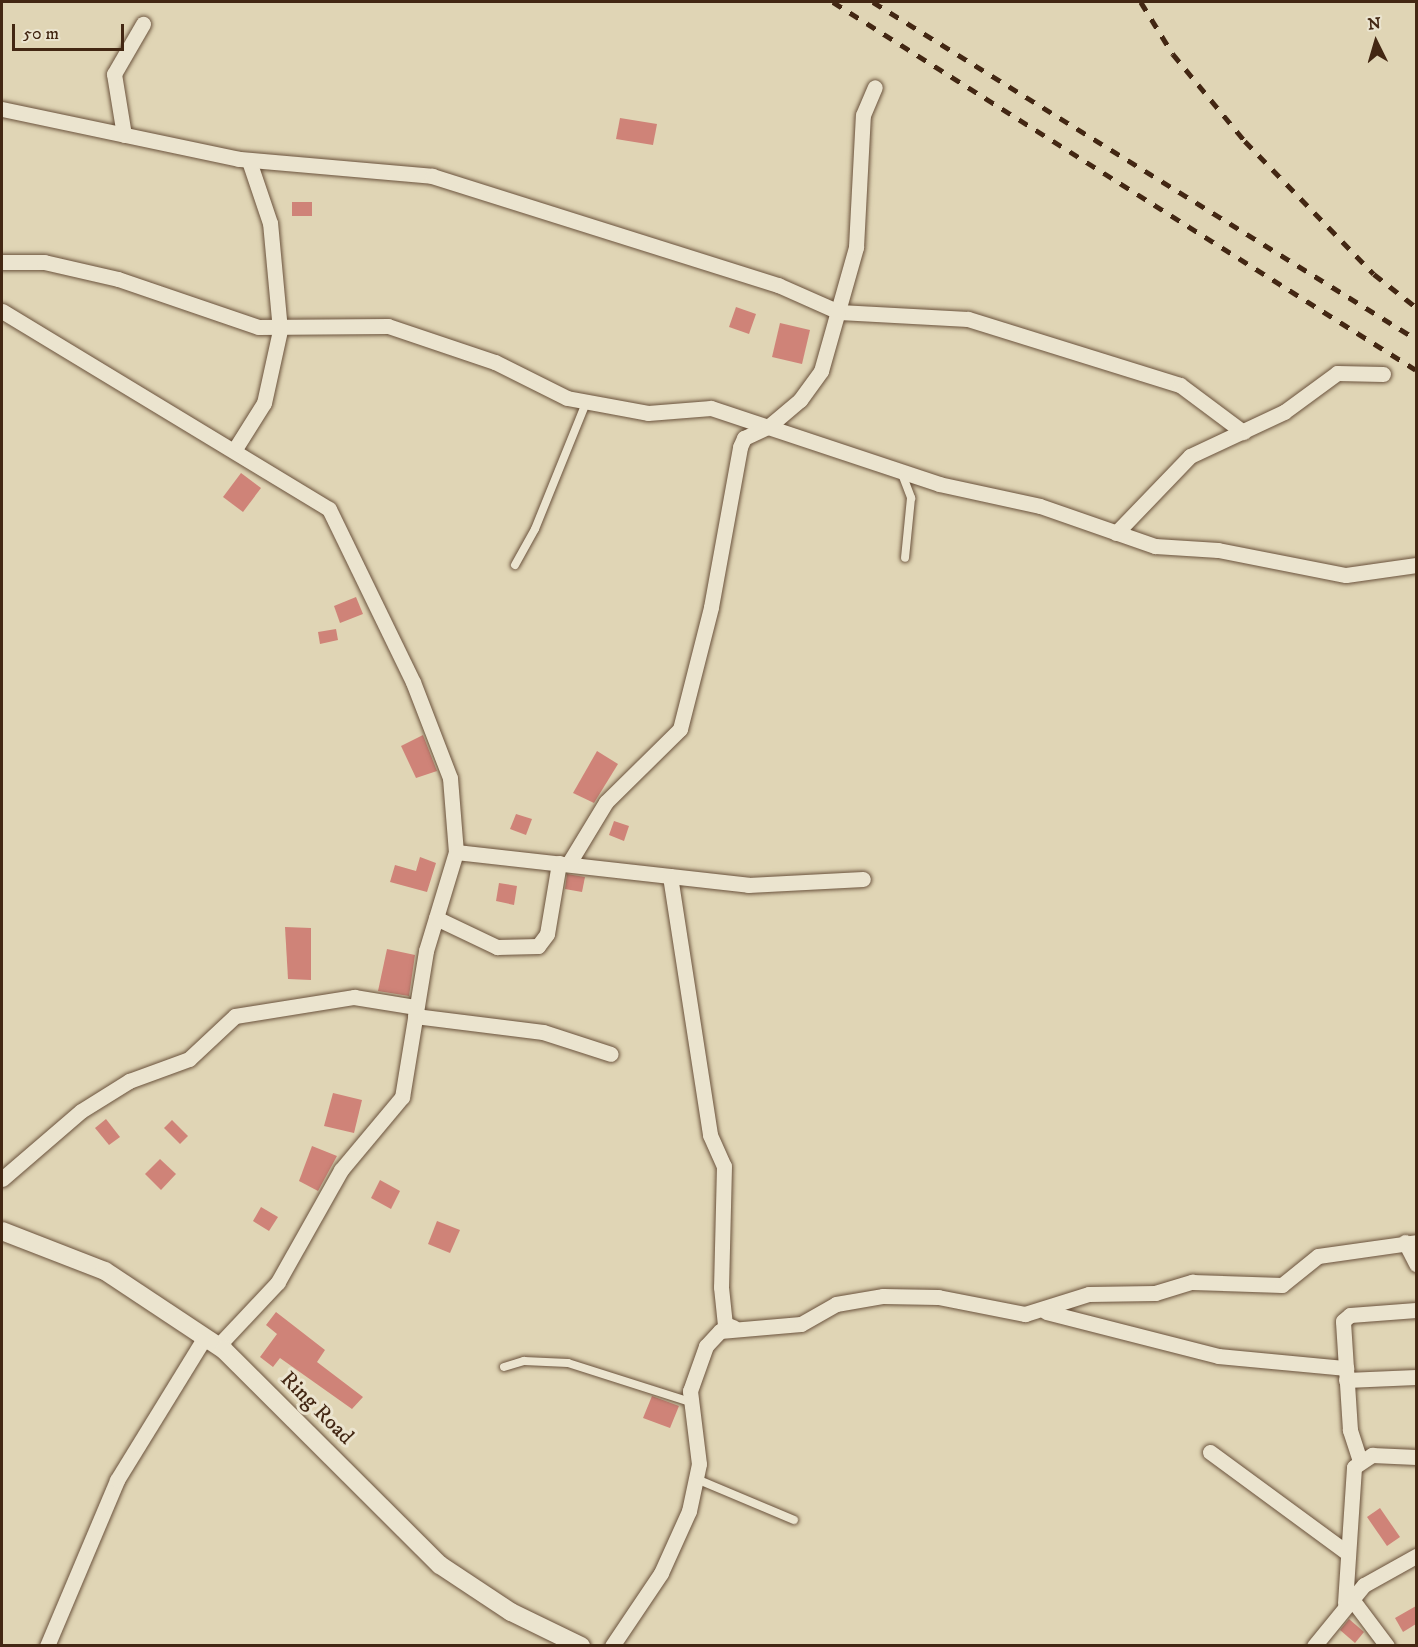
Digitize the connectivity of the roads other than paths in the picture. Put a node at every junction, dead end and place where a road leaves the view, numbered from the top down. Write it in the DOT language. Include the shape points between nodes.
graph roads {
  1 [pos="143,24"];
  2 [pos="875,87"];
  3 [pos="2,109"];
  4 [pos="124,135"];
  5 [pos="249,161"];
  6 [pos="2,262"];
  7 [pos="2,311"];
  8 [pos="839,312"];
  9 [pos="280,330"];
  10 [pos="1383,374"];
  11 [pos="586,403"];
  12 [pos="768,427"];
  13 [pos="1243,432"];
  14 [pos="235,449"];
  15 [pos="900,470"];
  16 [pos="1116,533"];
  17 [pos="905,558"];
  18 [pos="1416,564"];
  19 [pos="515,565"];
  20 [pos="456,852"];
  21 [pos="564,863"];
  22 [pos="670,876"];
  23 [pos="863,879"];
  24 [pos="436,918"];
  25 [pos="415,1012"];
  26 [pos="611,1054"];
  27 [pos="2,1179"];
  28 [pos="2,1231"];
  29 [pos="1411,1242"];
  30 [pos="1416,1264"];
  31 [pos="1416,1310"];
  32 [pos="1046,1312"];
  33 [pos="733,1327"];
  34 [pos="212,1341"];
  35 [pos="504,1367"];
  36 [pos="1346,1374"];
  37 [pos="1416,1377"];
  38 [pos="690,1401"];
  39 [pos="1210,1452"];
  40 [pos="1416,1457"];
  41 [pos="1360,1461"];
  42 [pos="699,1480"];
  43 [pos="794,1520"];
  44 [pos="1345,1551"];
  45 [pos="1414,1562"];
  46 [pos="1348,1601"];
  47 [pos="47,1646"];
  48 [pos="581,1646"];
  49 [pos="612,1646"];
  50 [pos="1314,1646"];
  51 [pos="1387,1646"];
  1 -- 4 [label="street" via="114,74"];
  2 -- 8 [label="street" via="863,115 858,232"];
  3 -- 4 [label="street"];
  4 -- 5 [label="street"];
  5 -- 8 [label="street" via="432,176 767,281"];
  5 -- 9 [label="street" via="270,223"];
  6 -- 9 [label="street" via="44,262 107,277"];
  7 -- 14 [label="street"];
  8 -- 12 [label="street" via="832,344 811,389"];
  8 -- 13 [label="street" via="968,319 1188,388"];
  9 -- 11 [label="street" via="327,322 388,326 495,362"];
  9 -- 14 [label="street" via="264,403"];
  10 -- 13 [label="street" via="1336,373 1284,412"];
  11 -- 12 [label="street" via="648,413 695,405"];
  11 -- 19 [label="lane" via="535,530"];
  12 -- 15 [label="street"];
  12 -- 21 [label="street" via="744,438 740,447 711,607 680,729 606,802"];
  13 -- 16 [label="street" via="1179,464"];
  14 -- 20 [label="street" via="312,495 340,524 444,752"];
  15 -- 16 [label="street" via="1040,506"];
  15 -- 17 [label="lane" via="911,498"];
  16 -- 18 [label="street" via="1155,546 1218,550 1346,575"];
  20 -- 21 [label="street"];
  20 -- 24 [label="street"];
  21 -- 22 [label="street"];
  21 -- 24 [label="street" via="547,934 538,946 497,947"];
  22 -- 23 [label="street" via="748,885"];
  22 -- 33 [label="street" via="710,1135 724,1166 721,1287 725,1324"];
  24 -- 25 [label="street"];
  25 -- 26 [label="street" via="543,1032"];
  25 -- 27 [label="street" via="354,997 235,1016 189,1059 129,1082 81,1111"];
  25 -- 34 [label="street" via="396,1107 341,1170 278,1282"];
  28 -- 34 [label="street, Ring Road" via="105,1271"];
  29 -- 30 [label="street"];
  29 -- 32 [label="street" via="1375,1252 1318,1256 1282,1285 1192,1282 1155,1293 1089,1294"];
  31 -- 36 [label="street" via="1346,1317"];
  32 -- 33 [label="street" via="1025,1314 938,1297 883,1296 836,1304 801,1324"];
  32 -- 36 [label="street" via="1218,1356"];
  33 -- 38 [label="street" via="706,1346 693,1376"];
  34 -- 47 [label="street" via="117,1480"];
  34 -- 48 [label="street, Ring Road" via="440,1565 511,1612"];
  35 -- 38 [label="lane" via="524,1361 568,1363"];
  36 -- 37 [label="street"];
  36 -- 41 [label="street" via="1350,1430"];
  38 -- 42 [label="street"];
  39 -- 44 [label="street"];
  40 -- 41 [label="street" via="1389,1453"];
  41 -- 44 [label="street" via="1351,1477"];
  42 -- 43 [label="lane"];
  42 -- 49 [label="street" via="678,1541"];
  44 -- 46 [label="street"];
  45 -- 46 [label="street"];
  46 -- 50 [label="street"];
  46 -- 51 [label="street"];
}
